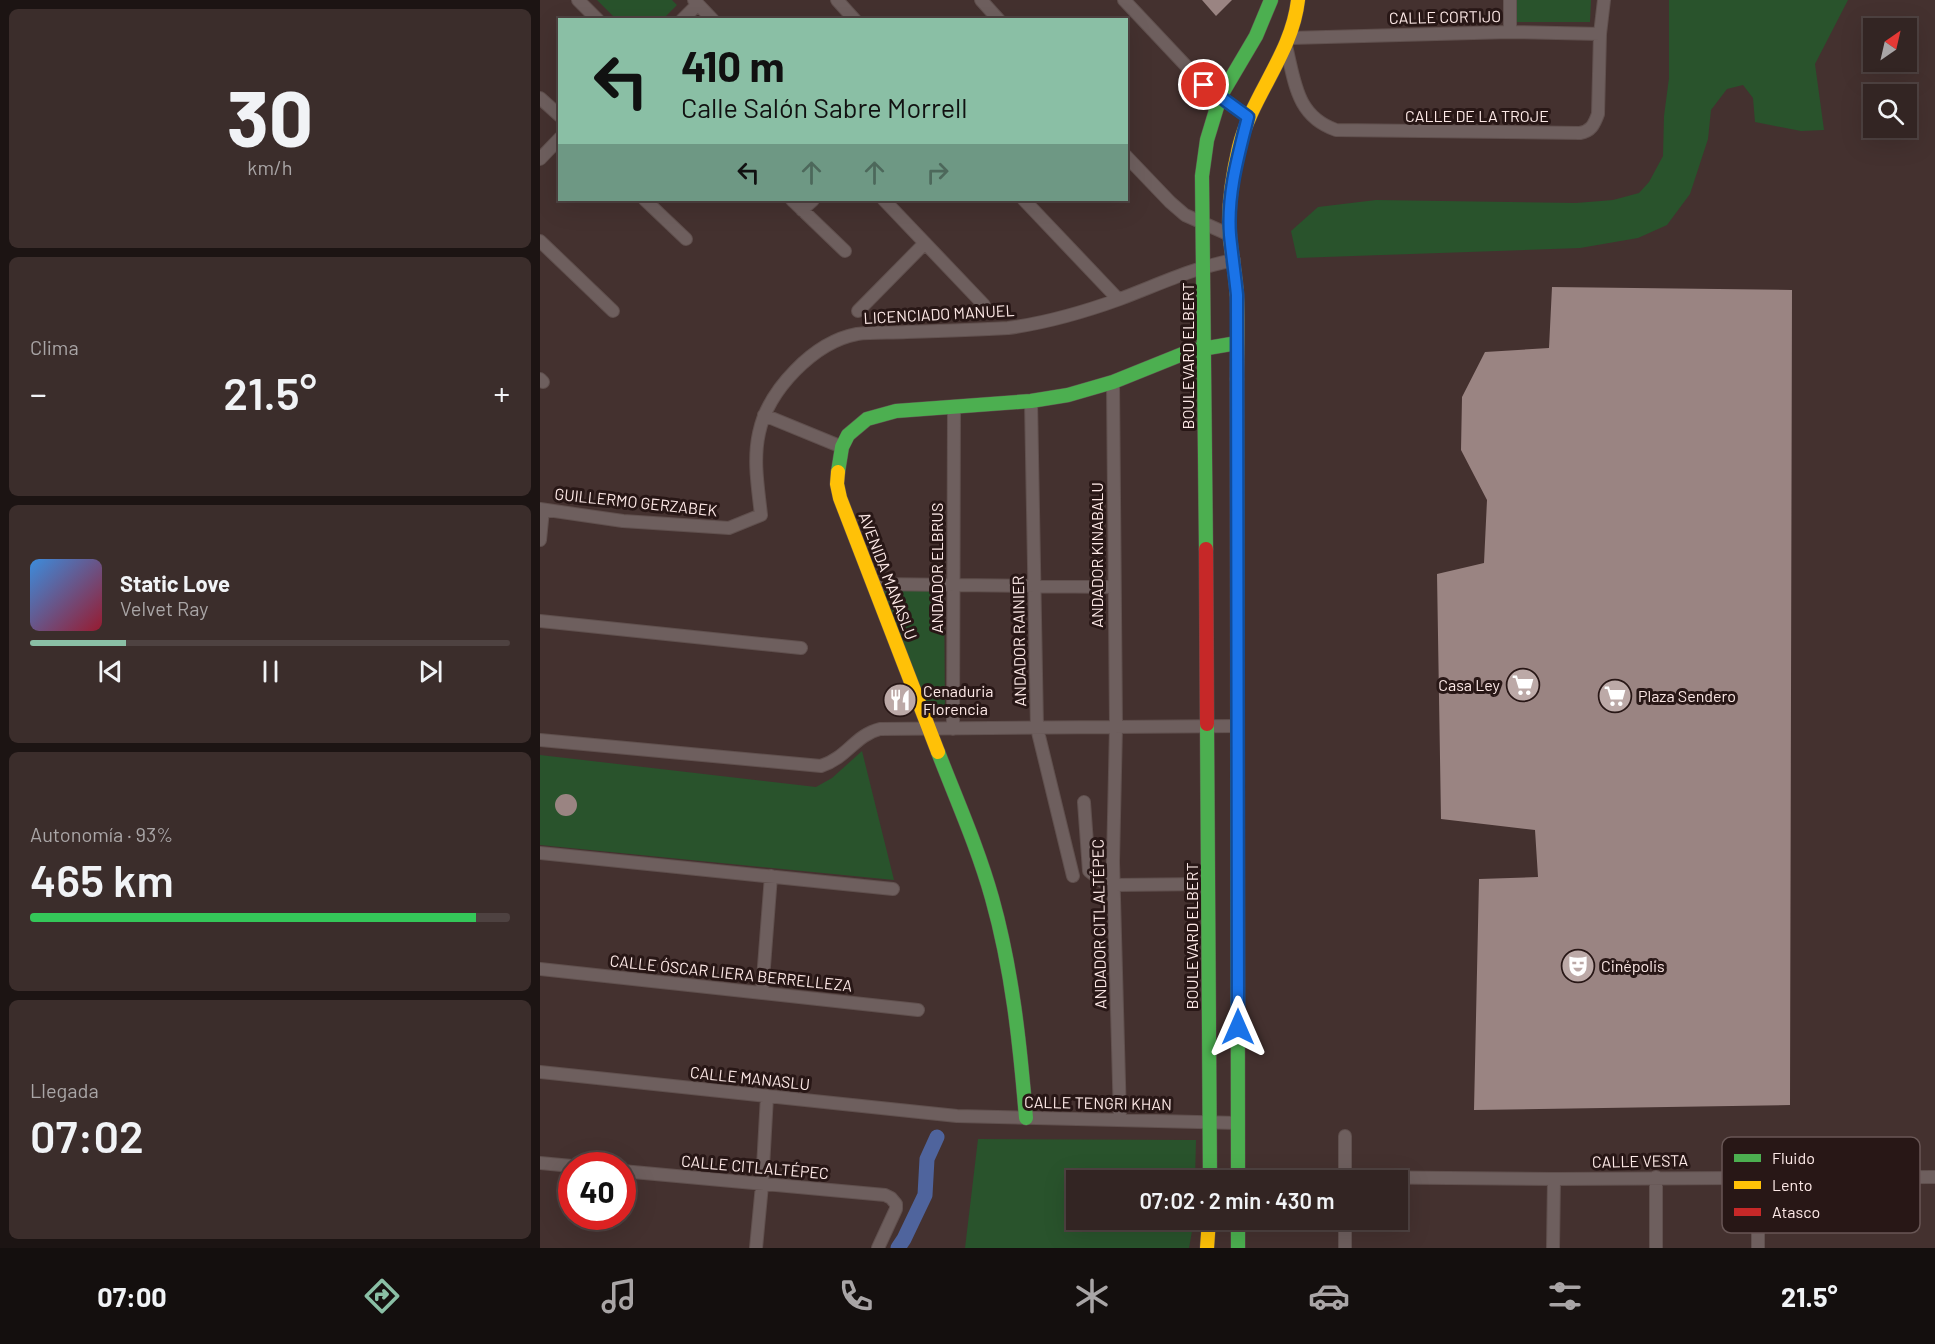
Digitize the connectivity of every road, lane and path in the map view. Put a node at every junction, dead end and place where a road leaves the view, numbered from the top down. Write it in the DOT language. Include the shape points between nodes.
graph roads {
  1 [pos="578,0"];
  2 [pos="981,0"];
  3 [pos="1124,0"];
  4 [pos="1271,0"];
  5 [pos="1298,0"];
  6 [pos="1510,0"];
  7 [pos="1604,0"];
  8 [pos="696,2"];
  9 [pos="842,2"];
  10 [pos="596,18"];
  11 [pos="684,18"];
  12 [pos="711,18"];
  13 [pos="854,18"];
  14 [pos="997,18"];
  15 [pos="1510,32"];
  16 [pos="1600,34"];
  17 [pos="1288,42"];
  18 [pos="1220,97"];
  19 [pos="540,98"];
  20 [pos="558,114"];
  21 [pos="1248,117"];
  22 [pos="558,140"];
  23 [pos="1128,158"];
  24 [pos="540,159"];
  25 [pos="646,201"];
  26 [pos="793,201"];
  27 [pos="812,201"];
  28 [pos="885,201"];
  29 [pos="1025,201"];
  30 [pos="802,210"];
  31 [pos="1202,222"];
  32 [pos="1230,235"];
  33 [pos="686,239"];
  34 [pos="540,241"];
  35 [pos="925,243"];
  36 [pos="845,251"];
  37 [pos="1234,260"];
  38 [pos="1204,266"];
  39 [pos="1118,299"];
  40 [pos="984,305"];
  41 [pos="614,311"];
  42 [pos="858,311"];
  43 [pos="1237,343"];
  44 [pos="1205,348"];
  45 [pos="1113,382"];
  46 [pos="1031,401"];
  47 [pos="954,407"];
  48 [pos="764,415"];
  49 [pos="842,447"];
  50 [pos="541,510"];
  51 [pos="761,515"];
  52 [pos="540,540"];
  53 [pos="873,584"];
  54 [pos="953,585"];
  55 [pos="1035,586"];
  56 [pos="1114,586"];
  57 [pos="540,621"];
  58 [pos="801,648"];
  59 [pos="1208,726"];
  60 [pos="1238,726"];
  61 [pos="1116,727"];
  62 [pos="1037,728"];
  63 [pos="930,729"];
  64 [pos="953,729"];
  65 [pos="540,740"];
  66 [pos="1084,802"];
  67 [pos="540,854"];
  68 [pos="771,876"];
  69 [pos="1073,876"];
  70 [pos="1208,884"];
  71 [pos="1114,885"];
  72 [pos="893,889"];
  73 [pos="540,969"];
  74 [pos="762,992"];
  75 [pos="918,1010"];
  76 [pos="540,1072"];
  77 [pos="767,1096"];
  78 [pos="957,1116"];
  79 [pos="1026,1118"];
  80 [pos="1120,1119"];
  81 [pos="1210,1123"];
  82 [pos="1238,1123"];
  83 [pos="1345,1136"];
  84 [pos="540,1163"];
  85 [pos="558,1165"];
  86 [pos="1210,1170"];
  87 [pos="1238,1170"];
  88 [pos="1345,1170"];
  89 [pos="636,1172"];
  90 [pos="1656,1177"];
  91 [pos="1722,1177"];
  92 [pos="1408,1179"];
  93 [pos="1554,1179"];
  94 [pos="762,1185"];
  95 [pos="1208,1230"];
  96 [pos="1238,1230"];
  97 [pos="1345,1230"];
  98 [pos="756,1248"];
  99 [pos="878,1248"];
  100 [pos="1207,1248"];
  101 [pos="1238,1248"];
  102 [pos="1345,1248"];
  103 [pos="1553,1248"];
  104 [pos="1656,1248"];
  1 -- 10 [label="street"];
  2 -- 14 [label="street"];
  3 -- 18 [label="street"];
  4 -- 18 [label="street, BOULEVARD ELBERT" via="1256,36"];
  5 -- 17 [label="street" via="1298,14"];
  6 -- 15 [label="street"];
  7 -- 16 [label="street, CALLE DE LA TROJE"];
  8 -- 11 [label="street"];
  8 -- 12 [label="street"];
  9 -- 13 [label="street"];
  15 -- 16 [label="street, CALLE CORTIJO"];
  15 -- 17 [label="street, CALLE CORTIJO"];
  16 -- 17 [label="street, CALLE DE LA TROJE" via="1598,114 1594,125 1580,133 1336,130 1316,120 1301,103"];
  17 -- 21 [label="street"];
  18 -- 21 [label="street"];
  18 -- 31 [label="street, BOULEVARD ELBERT" via="1203,159"];
  19 -- 20 [label="street"];
  21 -- 32 [label="street" via="1234,170"];
  22 -- 24 [label="street"];
  23 -- 31 [label="street" via="1185,215"];
  25 -- 33 [label="street"];
  26 -- 30 [label="street"];
  27 -- 30 [label="street"];
  28 -- 35 [label="street"];
  29 -- 39 [label="street"];
  30 -- 36 [label="street"];
  31 -- 32 [label="street"];
  31 -- 38 [label="street, BOULEVARD ELBERT"];
  32 -- 37 [label="street"];
  34 -- 41 [label="street"];
  35 -- 40 [label="street"];
  35 -- 42 [label="street"];
  37 -- 38 [label="street, LICENCIADO MANUEL"];
  37 -- 43 [label="street"];
  38 -- 39 [label="street, LICENCIADO MANUEL"];
  38 -- 44 [label="street, BOULEVARD ELBERT"];
  39 -- 48 [label="street, LICENCIADO MANUEL" via="1070,315 1008,328 858,334 841,339 807,359 776,394"];
  43 -- 44 [label="street"];
  43 -- 60 [label="street"];
  44 -- 45 [label="street"];
  44 -- 59 [label="street, BOULEVARD ELBERT"];
  45 -- 46 [label="street"];
  45 -- 56 [label="street, ANDADOR KINABALU"];
  46 -- 47 [label="street"];
  46 -- 55 [label="street, ANDADOR RAINIER"];
  47 -- 49 [label="street" via="896,411 867,419 848,435"];
  47 -- 54 [label="street, ANDADOR ELBRUS"];
  48 -- 49 [label="street"];
  48 -- 51 [label="street, LICENCIADO MANUEL" via="755,468"];
  49 -- 53 [label="street, AVENIDA MANASLU" via="837,484 840,498"];
  50 -- 51 [label="street, GUILLERMO GERZABEK" via="623,521 729,528"];
  50 -- 52 [label="street"];
  53 -- 54 [label="street"];
  53 -- 63 [label="street, AVENIDA MANASLU"];
  54 -- 55 [label="street"];
  54 -- 64 [label="street, ANDADOR ELBRUS"];
  55 -- 56 [label="street"];
  55 -- 62 [label="street, ANDADOR RAINIER"];
  56 -- 61 [label="street, ANDADOR KINABALU"];
  57 -- 58 [label="street"];
  59 -- 60 [label="street"];
  59 -- 61 [label="street"];
  59 -- 70 [label="street, BOULEVARD ELBERT"];
  60 -- 82 [label="street"];
  61 -- 62 [label="street"];
  61 -- 71 [label="street, ANDADOR CITLALTÉPEC"];
  62 -- 64 [label="street"];
  62 -- 69 [label="street, ANDADOR RAINIER"];
  63 -- 64 [label="street"];
  63 -- 65 [label="street" via="870,732 840,758 820,766"];
  63 -- 79 [label="street, AVENIDA MANASLU" via="992,898 1014,1003"];
  66 -- 71 [label="street" via="1089,871 1106,884"];
  67 -- 68 [label="street"];
  68 -- 72 [label="street"];
  68 -- 74 [label="street"];
  70 -- 71 [label="street"];
  70 -- 81 [label="street, BOULEVARD ELBERT"];
  71 -- 80 [label="street, ANDADOR CITLALTÉPEC"];
  73 -- 74 [label="street, CALLE ÓSCAR LIERA BERRELLEZA"];
  74 -- 75 [label="street, CALLE ÓSCAR LIERA BERRELLEZA"];
  76 -- 77 [label="street, CALLE MANASLU"];
  77 -- 78 [label="street, CALLE MANASLU"];
  77 -- 94 [label="street"];
  78 -- 79 [label="street, CALLE TENGRI KHAN"];
  79 -- 80 [label="street, CALLE TENGRI KHAN"];
  80 -- 81 [label="street, CALLE TENGRI KHAN"];
  81 -- 82 [label="street, CALLE TENGRI KHAN"];
  81 -- 86 [label="street, BOULEVARD ELBERT"];
  82 -- 87 [label="street"];
  83 -- 88 [label="street"];
  84 -- 85 [label="street"];
  89 -- 94 [label="street, CALLE CITLALTÉPEC"];
  90 -- 91 [label="street, CALLE VESTA"];
  90 -- 93 [label="street, CALLE VESTA"];
  90 -- 104 [label="street"];
  92 -- 93 [label="street, CALLE VESTA"];
  93 -- 103 [label="street"];
  94 -- 98 [label="street"];
  94 -- 99 [label="street, CALLE CITLALTÉPEC" via="891,1198 896,1209"];
  95 -- 100 [label="street"];
  96 -- 101 [label="street"];
  97 -- 102 [label="street"];
}
